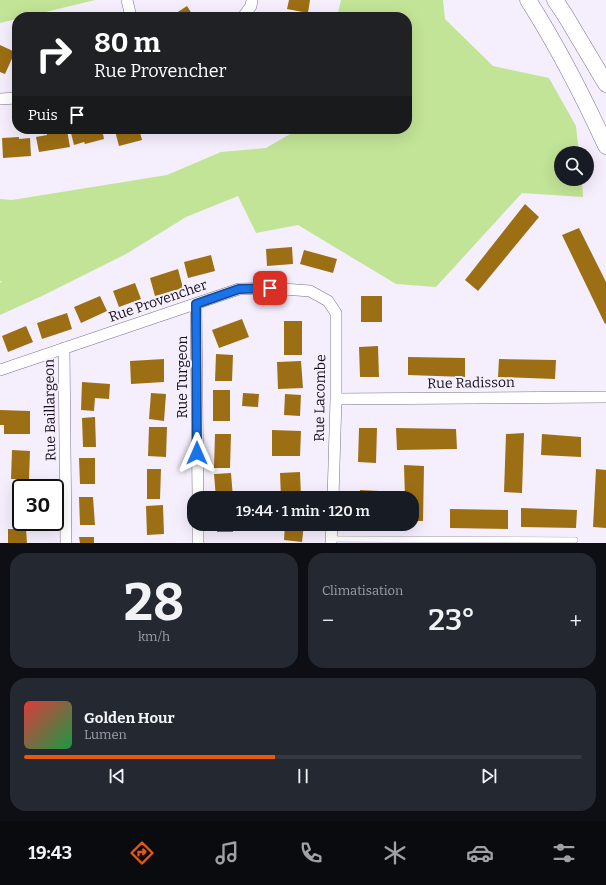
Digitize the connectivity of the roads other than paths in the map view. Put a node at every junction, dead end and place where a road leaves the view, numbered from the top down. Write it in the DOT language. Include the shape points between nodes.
graph roads {
  1 [pos="127,0"];
  2 [pos="252,0"];
  3 [pos="528,0"];
  4 [pos="555,0"];
  5 [pos="130,12"];
  6 [pos="247,12"];
  7 [pos="606,84"];
  8 [pos="12,98"];
  9 [pos="0,99"];
  10 [pos="606,146"];
  11 [pos="328,301"];
  12 [pos="196,304"];
  13 [pos="64,348"];
  14 [pos="0,370"];
  15 [pos="606,397"];
  16 [pos="336,399"];
  17 [pos="198,491"];
  18 [pos="333,491"];
  19 [pos="198,531"];
  20 [pos="332,531"];
  21 [pos="575,540"];
  22 [pos="331,541"];
  23 [pos="66,543"];
  24 [pos="198,543"];
  1 -- 5 [label="street"];
  2 -- 6 [label="street"];
  3 -- 10 [label="main road" via="548,30"];
  4 -- 7 [label="main road"];
  8 -- 9 [label="street"];
  11 -- 12 [label="street, Rue Provencher" via="310,291 270,288 239,289"];
  11 -- 16 [label="street, Rue Lacombe" via="336,313"];
  12 -- 13 [label="street, Rue Provencher"];
  12 -- 17 [label="street, Rue Turgeon"];
  13 -- 14 [label="street, Rue Provencher"];
  13 -- 23 [label="street, Rue Baillargeon"];
  15 -- 16 [label="street, Rue Radisson"];
  16 -- 18 [label="street, Rue Lacombe"];
  19 -- 24 [label="street"];
  20 -- 22 [label="street"];
  21 -- 22 [label="lane"];
}
